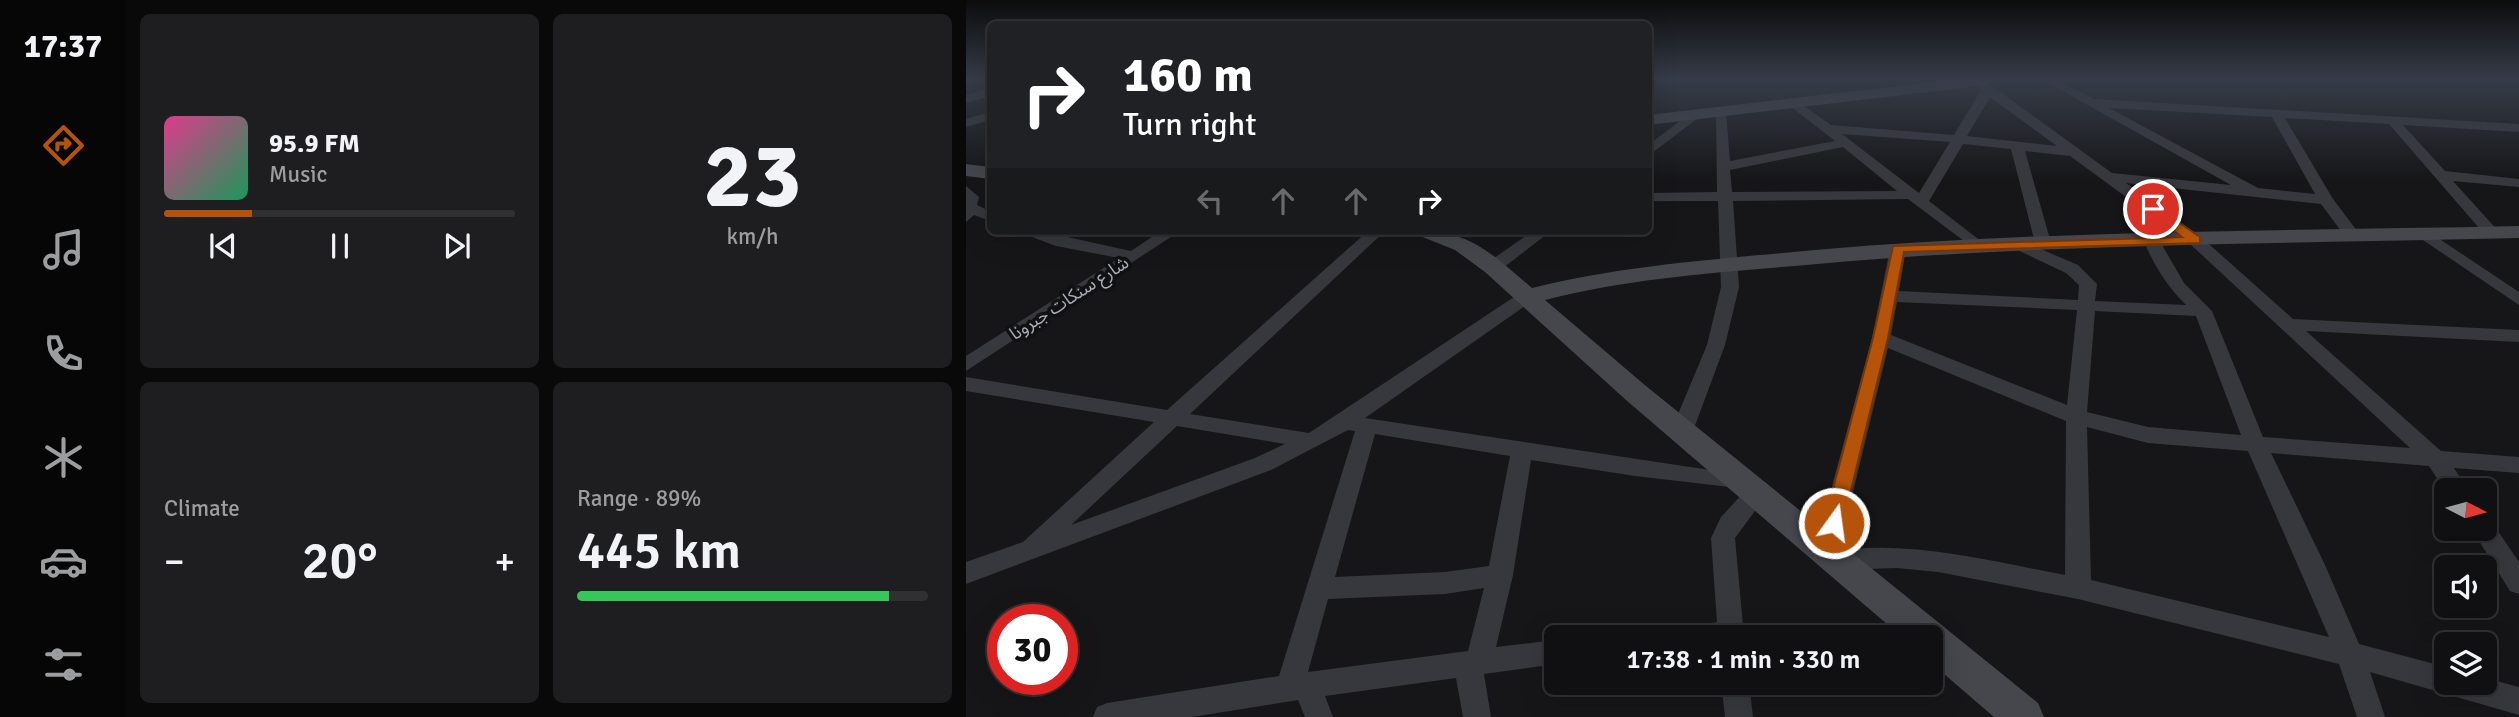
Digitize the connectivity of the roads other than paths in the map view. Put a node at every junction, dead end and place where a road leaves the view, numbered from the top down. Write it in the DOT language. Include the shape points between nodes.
graph roads {
  1 [pos="1705,113"];
  2 [pos="1720,113"];
  3 [pos="1807,113"];
  4 [pos="1969,113"];
  5 [pos="2023,113"];
  6 [pos="2110,113"];
  7 [pos="2276,113"];
  8 [pos="2284,113"];
  9 [pos="1696,115"];
  10 [pos="987,117"];
  11 [pos="1652,120"];
  12 [pos="2391,120"];
  13 [pos="966,123"];
  14 [pos="2519,128"];
  15 [pos="1826,129"];
  16 [pos="1958,139"];
  17 [pos="1844,144"];
  18 [pos="2017,146"];
  19 [pos="1652,149"];
  20 [pos="2073,152"];
  21 [pos="1721,167"];
  22 [pos="2440,175"];
  23 [pos="2111,177"];
  24 [pos="2519,183"];
  25 [pos="966,190"];
  26 [pos="2254,192"];
  27 [pos="1652,197"];
  28 [pos="1917,198"];
  29 [pos="1724,199"];
  30 [pos="2326,200"];
  31 [pos="968,212"];
  32 [pos="987,216"];
  33 [pos="2519,232"];
  34 [pos="2492,233"];
  35 [pos="1037,235"];
  36 [pos="1166,235"];
  37 [pos="1373,235"];
  38 [pos="1438,235"];
  39 [pos="1537,235"];
  40 [pos="2426,235"];
  41 [pos="2353,236"];
  42 [pos="2195,240"];
  43 [pos="2152,241"];
  44 [pos="2015,243"];
  45 [pos="2043,243"];
  46 [pos="1976,245"];
  47 [pos="1898,248"];
  48 [pos="1133,256"];
  49 [pos="1730,265"];
  50 [pos="1493,267"];
  51 [pos="1889,296"];
  52 [pos="1526,297"];
  53 [pos="2519,300"];
  54 [pos="2084,303"];
  55 [pos="2203,311"];
  56 [pos="2287,324"];
  57 [pos="2519,336"];
  58 [pos="1881,338"];
  59 [pos="966,365"];
  60 [pos="966,384"];
  61 [pos="1172,416"];
  62 [pos="2076,417"];
  63 [pos="1356,424"];
  64 [pos="1682,431"];
  65 [pos="1310,441"];
  66 [pos="2256,445"];
  67 [pos="1522,451"];
  68 [pos="2436,459"];
  69 [pos="2519,465"];
  70 [pos="2449,478"];
  71 [pos="1751,487"];
  72 [pos="2492,541"];
  73 [pos="1027,551"];
  74 [pos="1833,554"];
  75 [pos="966,573"];
  76 [pos="1500,575"];
  77 [pos="2519,583"];
  78 [pos="2078,588"];
  79 [pos="1317,589"];
  80 [pos="1730,625"];
  81 [pos="2350,653"];
  82 [pos="1544,654"];
  83 [pos="1474,664"];
  84 [pos="2434,677"];
  85 [pos="1298,687"];
  86 [pos="1736,695"];
  87 [pos="2497,695"];
  88 [pos="2519,701"];
  89 [pos="1135,715"];
  90 [pos="1107,717"];
  91 [pos="1319,717"];
  92 [pos="1477,717"];
  93 [pos="1739,717"];
  94 [pos="2024,717"];
  95 [pos="2371,717"];
  1 -- 9 [label="street"];
  2 -- 21 [label="street"];
  3 -- 15 [label="street"];
  4 -- 16 [label="street"];
  5 -- 20 [label="street"];
  6 -- 26 [label="street"];
  7 -- 30 [label="street"];
  8 -- 12 [label="street"];
  9 -- 11 [label="street"];
  9 -- 19 [label="street"];
  10 -- 13 [label="street"];
  12 -- 14 [label="street"];
  12 -- 22 [label="street"];
  15 -- 16 [label="street"];
  15 -- 17 [label="street"];
  16 -- 18 [label="street"];
  16 -- 28 [label="street"];
  17 -- 21 [label="street"];
  17 -- 28 [label="street"];
  18 -- 20 [label="street"];
  18 -- 45 [label="street"];
  20 -- 23 [label="street"];
  21 -- 29 [label="street"];
  22 -- 24 [label="street"];
  22 -- 34 [label="street"];
  23 -- 26 [label="street"];
  23 -- 42 [label="street"];
  25 -- 31 [label="street" via="971,193"];
  26 -- 30 [label="street"];
  27 -- 29 [label="street"];
  28 -- 29 [label="street"];
  28 -- 46 [label="street"];
  29 -- 49 [label="street"];
  30 -- 41 [label="street"];
  31 -- 32 [label="street"];
  33 -- 34 [label="street"];
  34 -- 40 [label="street"];
  35 -- 48 [label="street"];
  36 -- 48 [label="street, شارع سنكات جبرونا"];
  37 -- 61 [label="street"];
  38 -- 50 [label="street" via="1463,245"];
  39 -- 50 [label="street"];
  40 -- 41 [label="street"];
  40 -- 53 [label="street"];
  41 -- 42 [label="street"];
  42 -- 43 [label="street"];
  42 -- 56 [label="street"];
  43 -- 45 [label="street"];
  43 -- 55 [label="street" via="2167,272"];
  44 -- 45 [label="street"];
  44 -- 46 [label="street"];
  44 -- 54 [label="street" via="2082,277 2088,284"];
  46 -- 47 [label="street"];
  47 -- 49 [label="street"];
  47 -- 51 [label="street"];
  48 -- 59 [label="street, شارع سنكات جبرونا"];
  49 -- 52 [label="street"];
  49 -- 64 [label="street" via="1730,287 1716,345"];
  50 -- 52 [label="street"];
  51 -- 54 [label="street"];
  51 -- 58 [label="street"];
  52 -- 63 [label="street"];
  52 -- 64 [label="street"];
  54 -- 55 [label="street"];
  54 -- 62 [label="street"];
  55 -- 66 [label="street"];
  56 -- 57 [label="street"];
  56 -- 68 [label="street"];
  58 -- 62 [label="street"];
  58 -- 74 [label="street"];
  60 -- 61 [label="street"];
  61 -- 65 [label="street"];
  61 -- 73 [label="street"];
  62 -- 66 [label="street" via="2148,435"];
  62 -- 78 [label="street"];
  63 -- 65 [label="street"];
  63 -- 67 [label="street"];
  63 -- 79 [label="street"];
  64 -- 71 [label="street"];
  65 -- 73 [label="street" via="1263,464"];
  66 -- 68 [label="street"];
  66 -- 81 [label="street"];
  67 -- 71 [label="street"];
  67 -- 76 [label="street"];
  68 -- 69 [label="street"];
  68 -- 70 [label="street"];
  71 -- 74 [label="street"];
  71 -- 80 [label="street" via="1723,538"];
  72 -- 77 [label="street"];
  73 -- 75 [label="street"];
  74 -- 78 [label="street" via="1938,562"];
  74 -- 94 [label="street"];
  76 -- 79 [label="street" via="1445,583"];
  76 -- 83 [label="street"];
  78 -- 81 [label="street"];
  79 -- 85 [label="street"];
  81 -- 84 [label="street"];
  81 -- 95 [label="street"];
  82 -- 83 [label="street"];
  83 -- 85 [label="street"];
  83 -- 92 [label="street"];
  85 -- 89 [label="street"];
  85 -- 91 [label="street"];
  86 -- 93 [label="street"];
  87 -- 88 [label="street"];
  89 -- 90 [label="street"];
}
